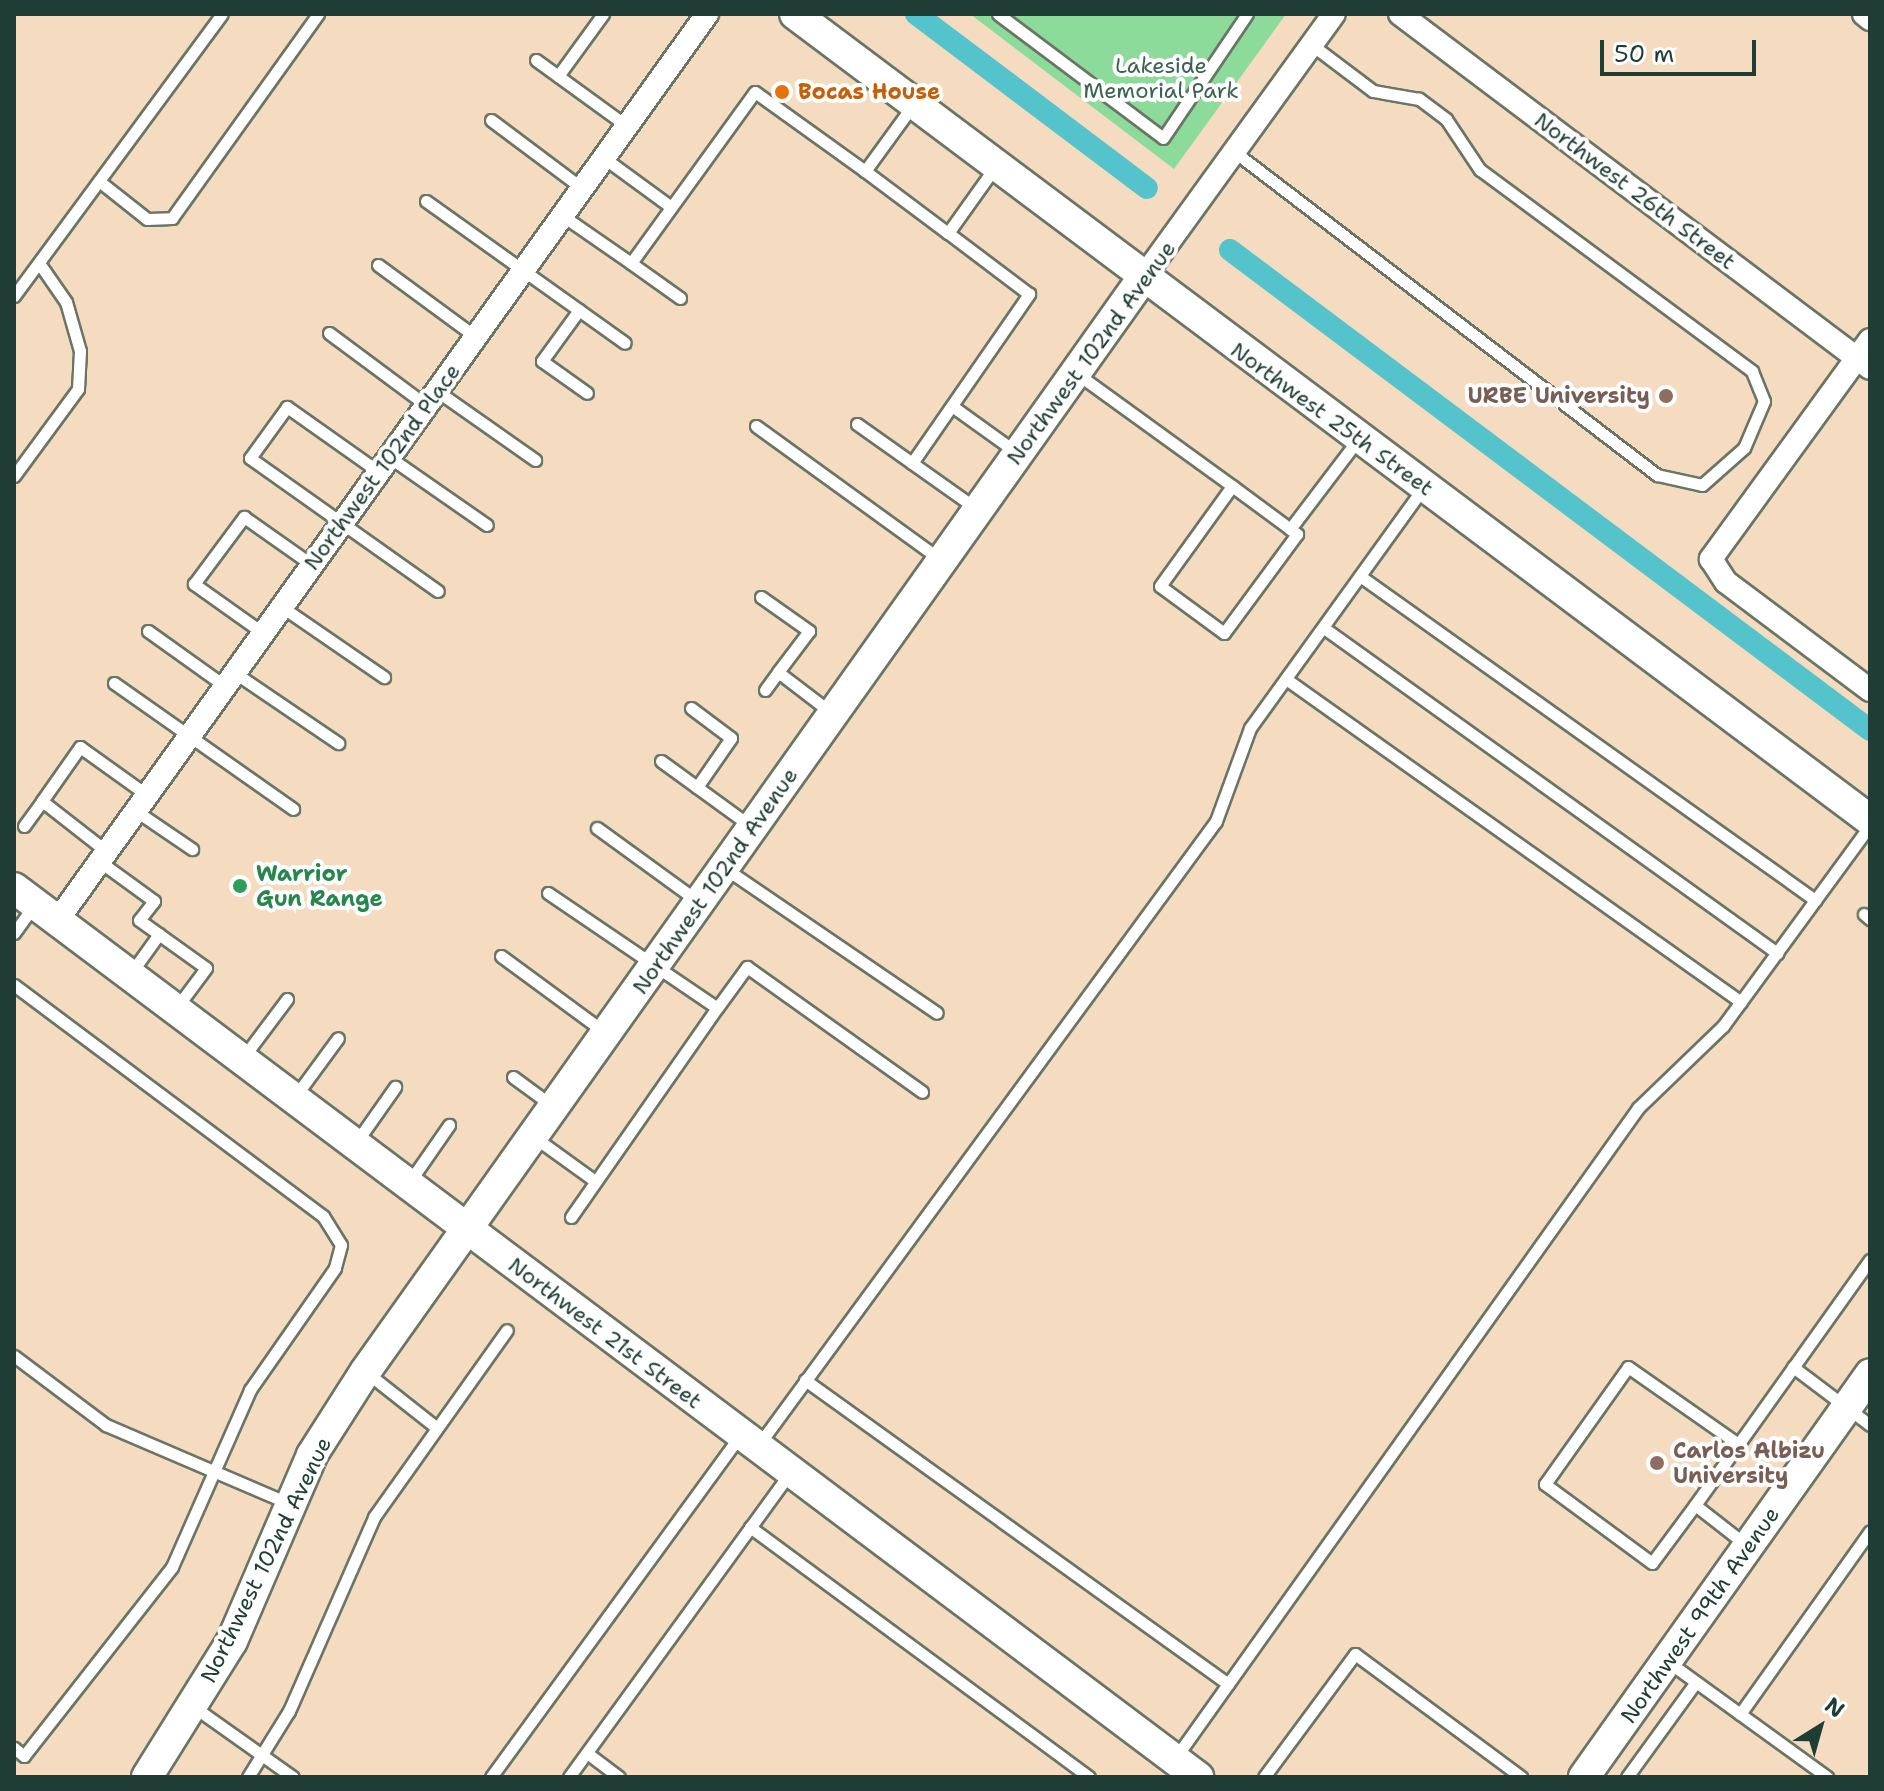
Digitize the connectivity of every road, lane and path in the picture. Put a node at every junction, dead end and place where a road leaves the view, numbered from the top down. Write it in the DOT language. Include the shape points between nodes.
graph roads {
  1 [pos="222,14"];
  2 [pos="318,14"];
  3 [pos="603,14"];
  4 [pos="707,14"];
  5 [pos="795,14"];
  6 [pos="998,14"];
  7 [pos="1247,14"];
  8 [pos="1334,14"];
  9 [pos="1400,14"];
  10 [pos="1864,14"];
  11 [pos="1870,19"];
  12 [pos="1312,45"];
  13 [pos="536,60"];
  14 [pos="558,76"];
  15 [pos="914,104"];
  16 [pos="491,120"];
  17 [pos="627,126"];
  18 [pos="1236,153"];
  19 [pos="604,158"];
  20 [pos="995,167"];
  21 [pos="865,171"];
  22 [pos="99,181"];
  23 [pos="582,188"];
  24 [pos="426,201"];
  25 [pos="671,207"];
  26 [pos="563,216"];
  27 [pos="948,233"];
  28 [pos="39,263"];
  29 [pos="631,263"];
  30 [pos="378,265"];
  31 [pos="523,271"];
  32 [pos="1142,279"];
  33 [pos="14,296"];
  34 [pos="680,298"];
  35 [pos="579,310"];
  36 [pos="329,333"];
  37 [pos="476,337"];
  38 [pos="625,343"];
  39 [pos="1866,356"];
  40 [pos="1075,373"];
  41 [pos="587,393"];
  42 [pos="432,398"];
  43 [pos="952,406"];
  44 [pos="857,424"];
  45 [pos="756,426"];
  46 [pos="1359,438"];
  47 [pos="1018,453"];
  48 [pos="535,460"];
  49 [pos="912,463"];
  50 [pos="384,464"];
  51 [pos="14,476"];
  52 [pos="1232,486"];
  53 [pos="1424,487"];
  54 [pos="978,509"];
  55 [pos="341,524"];
  56 [pos="487,525"];
  57 [pos="1290,529"];
  58 [pos="942,561"];
  59 [pos="312,565"];
  60 [pos="1360,576"];
  61 [pos="438,591"];
  62 [pos="761,597"];
  63 [pos="282,607"];
  64 [pos="1324,628"];
  65 [pos="148,631"];
  66 [pos="263,633"];
  67 [pos="778,672"];
  68 [pos="384,677"];
  69 [pos="230,679"];
  70 [pos="1286,679"];
  71 [pos="114,683"];
  72 [pos="765,690"];
  73 [pos="1870,690"];
  74 [pos="691,708"];
  75 [pos="833,714"];
  76 [pos="189,737"];
  77 [pos="338,743"];
  78 [pos="661,761"];
  79 [pos="697,787"];
  80 [pos="42,801"];
  81 [pos="141,803"];
  82 [pos="293,809"];
  83 [pos="1870,823"];
  84 [pos="24,826"];
  85 [pos="597,828"];
  86 [pos="752,828"];
  87 [pos="192,849"];
  88 [pos="103,856"];
  89 [pos="724,868"];
  90 [pos="548,893"];
  91 [pos="1815,900"];
  92 [pos="699,903"];
  93 [pos="35,904"];
  94 [pos="14,933"];
  95 [pos="159,934"];
  96 [pos="1777,953"];
  97 [pos="501,956"];
  98 [pos="654,966"];
  99 [pos="129,975"];
  100 [pos="14,985"];
  101 [pos="287,999"];
  102 [pos="1741,1002"];
  103 [pos="717,1008"];
  104 [pos="175,1009"];
  105 [pos="937,1013"];
  106 [pos="607,1033"];
  107 [pos="338,1038"];
  108 [pos="242,1060"];
  109 [pos="513,1077"];
  110 [pos="395,1087"];
  111 [pos="922,1092"];
  112 [pos="294,1098"];
  113 [pos="554,1107"];
  114 [pos="449,1125"];
  115 [pos="534,1136"];
  116 [pos="354,1144"];
  117 [pos="595,1181"];
  118 [pos="408,1184"];
  119 [pos="571,1217"];
  120 [pos="468,1229"];
  121 [pos="1870,1260"];
  122 [pos="507,1330"];
  123 [pos="14,1356"];
  124 [pos="1793,1367"];
  125 [pos="365,1372"];
  126 [pos="1870,1374"];
  127 [pos="805,1380"];
  128 [pos="1846,1407"];
  129 [pos="1870,1425"];
  130 [pos="437,1428"];
  131 [pos="749,1441"];
  132 [pos="1738,1444"];
  133 [pos="211,1470"];
  134 [pos="790,1472"];
  135 [pos="290,1504"];
  136 [pos="1695,1505"];
  137 [pos="750,1527"];
  138 [pos="1870,1531"];
  139 [pos="1749,1547"];
  140 [pos="1667,1661"];
  141 [pos="1696,1682"];
  142 [pos="1228,1684"];
  143 [pos="194,1707"];
  144 [pos="1740,1714"];
  145 [pos="14,1748"];
  146 [pos="587,1753"];
  147 [pos="263,1756"];
  148 [pos="1188,1771"];
  149 [pos="147,1777"];
  150 [pos="248,1777"];
  151 [pos="293,1777"];
  152 [pos="491,1777"];
  153 [pos="569,1777"];
  154 [pos="619,1777"];
  155 [pos="1089,1777"];
  156 [pos="1264,1777"];
  157 [pos="1521,1777"];
  158 [pos="1584,1777"];
  159 [pos="1627,1777"];
  160 [pos="1827,1777"];
  1 -- 22 [label="lane"];
  2 -- 22 [label="lane" via="172,218 147,219"];
  3 -- 14 [label="lane"];
  4 -- 17 [label="street, Northwest 102nd Place"];
  5 -- 15 [label="street, Northwest 25th Street"];
  6 -- 7 [label="lane" via="1163,138"];
  8 -- 12 [label="street, Northwest 102nd Avenue"];
  9 -- 39 [label="street, Northwest 26th Street"];
  10 -- 11 [label="street"];
  12 -- 18 [label="street, Northwest 102nd Avenue"];
  12 -- 18 [label="lane" via="1373,91 1419,99 1437,112 1480,170 1752,371 1764,401 1744,448 1702,485 1657,475"];
  13 -- 14 [label="lane"];
  14 -- 17 [label="lane"];
  15 -- 20 [label="street, Northwest 25th Street"];
  15 -- 21 [label="lane"];
  16 -- 23 [label="lane"];
  17 -- 19 [label="street, Northwest 102nd Place"];
  18 -- 32 [label="street, Northwest 102nd Avenue"];
  19 -- 23 [label="street, Northwest 102nd Place"];
  19 -- 25 [label="lane"];
  20 -- 27 [label="lane"];
  20 -- 32 [label="street, Northwest 25th Street"];
  21 -- 25 [label="lane" via="755,92"];
  21 -- 27 [label="lane"];
  22 -- 28 [label="lane"];
  23 -- 26 [label="street, Northwest 102nd Place"];
  24 -- 31 [label="lane"];
  25 -- 29 [label="lane"];
  26 -- 29 [label="lane"];
  26 -- 31 [label="street, Northwest 102nd Place"];
  27 -- 43 [label="lane" via="1029,294"];
  28 -- 33 [label="lane"];
  28 -- 51 [label="lane" via="66,302 80,351 78,389"];
  29 -- 34 [label="lane"];
  30 -- 37 [label="lane"];
  31 -- 35 [label="lane"];
  31 -- 37 [label="street, Northwest 102nd Place"];
  32 -- 40 [label="street, Northwest 102nd Avenue"];
  32 -- 46 [label="street, Northwest 25th Street"];
  35 -- 38 [label="lane"];
  35 -- 41 [label="lane" via="542,361"];
  36 -- 42 [label="lane"];
  37 -- 42 [label="street, Northwest 102nd Place"];
  39 -- 73 [label="street" via="1712,562 1733,587"];
  40 -- 47 [label="street, Northwest 102nd Avenue"];
  40 -- 52 [label="lane"];
  42 -- 48 [label="lane"];
  42 -- 50 [label="street, Northwest 102nd Place"];
  43 -- 47 [label="lane"];
  43 -- 49 [label="lane"];
  44 -- 49 [label="lane"];
  45 -- 58 [label="lane"];
  46 -- 53 [label="street, Northwest 25th Street"];
  46 -- 57 [label="lane"];
  47 -- 54 [label="street, Northwest 102nd Avenue"];
  49 -- 54 [label="lane"];
  50 -- 55 [label="street, Northwest 102nd Place"];
  50 -- 55 [label="lane" via="287,407 250,458"];
  50 -- 56 [label="lane"];
  52 -- 57 [label="lane"];
  52 -- 57 [label="lane" via="1160,586 1224,633 1297,534"];
  53 -- 60 [label="lane"];
  53 -- 83 [label="street, Northwest 25th Street"];
  54 -- 58 [label="street, Northwest 102nd Avenue"];
  55 -- 59 [label="street, Northwest 102nd Place"];
  55 -- 61 [label="lane"];
  58 -- 75 [label="street, Northwest 102nd Avenue"];
  59 -- 63 [label="street, Northwest 102nd Place"];
  59 -- 66 [label="lane" via="244,517 194,584"];
  60 -- 64 [label="lane"];
  60 -- 91 [label="lane"];
  62 -- 67 [label="lane" via="809,631"];
  63 -- 66 [label="street, Northwest 102nd Place"];
  63 -- 68 [label="lane"];
  64 -- 70 [label="lane"];
  64 -- 96 [label="lane"];
  65 -- 69 [label="lane"];
  66 -- 69 [label="street, Northwest 102nd Place"];
  67 -- 72 [label="lane"];
  67 -- 75 [label="lane"];
  69 -- 76 [label="street, Northwest 102nd Place"];
  69 -- 77 [label="lane"];
  70 -- 102 [label="lane"];
  70 -- 127 [label="lane" via="1250,728 1216,821"];
  71 -- 76 [label="lane"];
  74 -- 79 [label="lane" via="731,738"];
  75 -- 86 [label="street, Northwest 102nd Avenue"];
  76 -- 81 [label="street, Northwest 102nd Place"];
  76 -- 82 [label="lane"];
  78 -- 79 [label="lane"];
  79 -- 86 [label="lane"];
  80 -- 81 [label="lane" via="80,747"];
  80 -- 84 [label="lane"];
  80 -- 88 [label="lane"];
  81 -- 87 [label="lane"];
  81 -- 88 [label="street, Northwest 102nd Place"];
  83 -- 91 [label="lane"];
  85 -- 92 [label="lane"];
  86 -- 89 [label="street, Northwest 102nd Avenue"];
  88 -- 93 [label="street, Northwest 102nd Place"];
  88 -- 95 [label="lane" via="154,901 139,920"];
  89 -- 92 [label="street, Northwest 102nd Avenue"];
  89 -- 105 [label="lane"];
  90 -- 98 [label="lane"];
  91 -- 96 [label="lane"];
  92 -- 98 [label="street, Northwest 102nd Avenue"];
  93 -- 94 [label="lane"];
  93 -- 99 [label="street, Northwest 21st Street"];
  95 -- 99 [label="lane"];
  95 -- 104 [label="lane" via="206,968"];
  96 -- 102 [label="lane"];
  97 -- 106 [label="lane"];
  98 -- 103 [label="lane"];
  98 -- 106 [label="street, Northwest 102nd Avenue"];
  99 -- 104 [label="street, Northwest 21st Street"];
  100 -- 133 [label="lane" via="338,1234 335,1268 250,1390"];
  101 -- 108 [label="lane"];
  102 -- 142 [label="lane" via="1638,1108"];
  103 -- 111 [label="lane" via="747,967"];
  103 -- 117 [label="lane"];
  104 -- 108 [label="street, Northwest 21st Street"];
  106 -- 113 [label="street, Northwest 102nd Avenue"];
  107 -- 112 [label="lane"];
  108 -- 112 [label="street, Northwest 21st Street"];
  109 -- 113 [label="lane"];
  110 -- 116 [label="lane"];
  112 -- 116 [label="street, Northwest 21st Street"];
  113 -- 115 [label="street, Northwest 102nd Avenue"];
  114 -- 118 [label="lane"];
  115 -- 117 [label="lane"];
  115 -- 120 [label="street, Northwest 102nd Avenue"];
  116 -- 118 [label="street, Northwest 21st Street"];
  117 -- 119 [label="lane"];
  118 -- 120 [label="street, Northwest 21st Street"];
  120 -- 125 [label="street, Northwest 102nd Avenue"];
  120 -- 131 [label="street, Northwest 21st Street"];
  121 -- 124 [label="lane"];
  122 -- 130 [label="lane"];
  123 -- 133 [label="lane" via="106,1425"];
  124 -- 128 [label="lane"];
  124 -- 132 [label="lane"];
  125 -- 130 [label="lane"];
  125 -- 135 [label="street, Northwest 102nd Avenue"];
  126 -- 128 [label="street, Northwest 99th Avenue"];
  127 -- 131 [label="lane"];
  127 -- 142 [label="lane"];
  128 -- 129 [label="lane"];
  128 -- 139 [label="street, Northwest 99th Avenue"];
  130 -- 147 [label="lane" via="374,1517"];
  131 -- 134 [label="street, Northwest 21st Street"];
  131 -- 152 [label="lane"];
  132 -- 136 [label="lane"];
  132 -- 136 [label="lane" via="1628,1367 1545,1484 1652,1563"];
  133 -- 135 [label="lane"];
  133 -- 145 [label="lane" via="172,1567 24,1756"];
  134 -- 137 [label="lane"];
  134 -- 148 [label="street, Northwest 21st Street"];
  135 -- 143 [label="street, Northwest 102nd Avenue" via="232,1641"];
  136 -- 139 [label="lane"];
  137 -- 146 [label="lane"];
  137 -- 155 [label="lane"];
  138 -- 144 [label="lane"];
  139 -- 140 [label="street, Northwest 99th Avenue"];
  140 -- 141 [label="lane"];
  140 -- 158 [label="street, Northwest 99th Avenue"];
  141 -- 144 [label="lane"];
  141 -- 159 [label="lane"];
  142 -- 148 [label="lane"];
  143 -- 147 [label="lane"];
  143 -- 149 [label="street, Northwest 102nd Avenue"];
  144 -- 160 [label="lane"];
  146 -- 153 [label="lane"];
  146 -- 154 [label="lane"];
  147 -- 150 [label="lane"];
  147 -- 151 [label="lane"];
  156 -- 157 [label="lane" via="1355,1654"];
}
